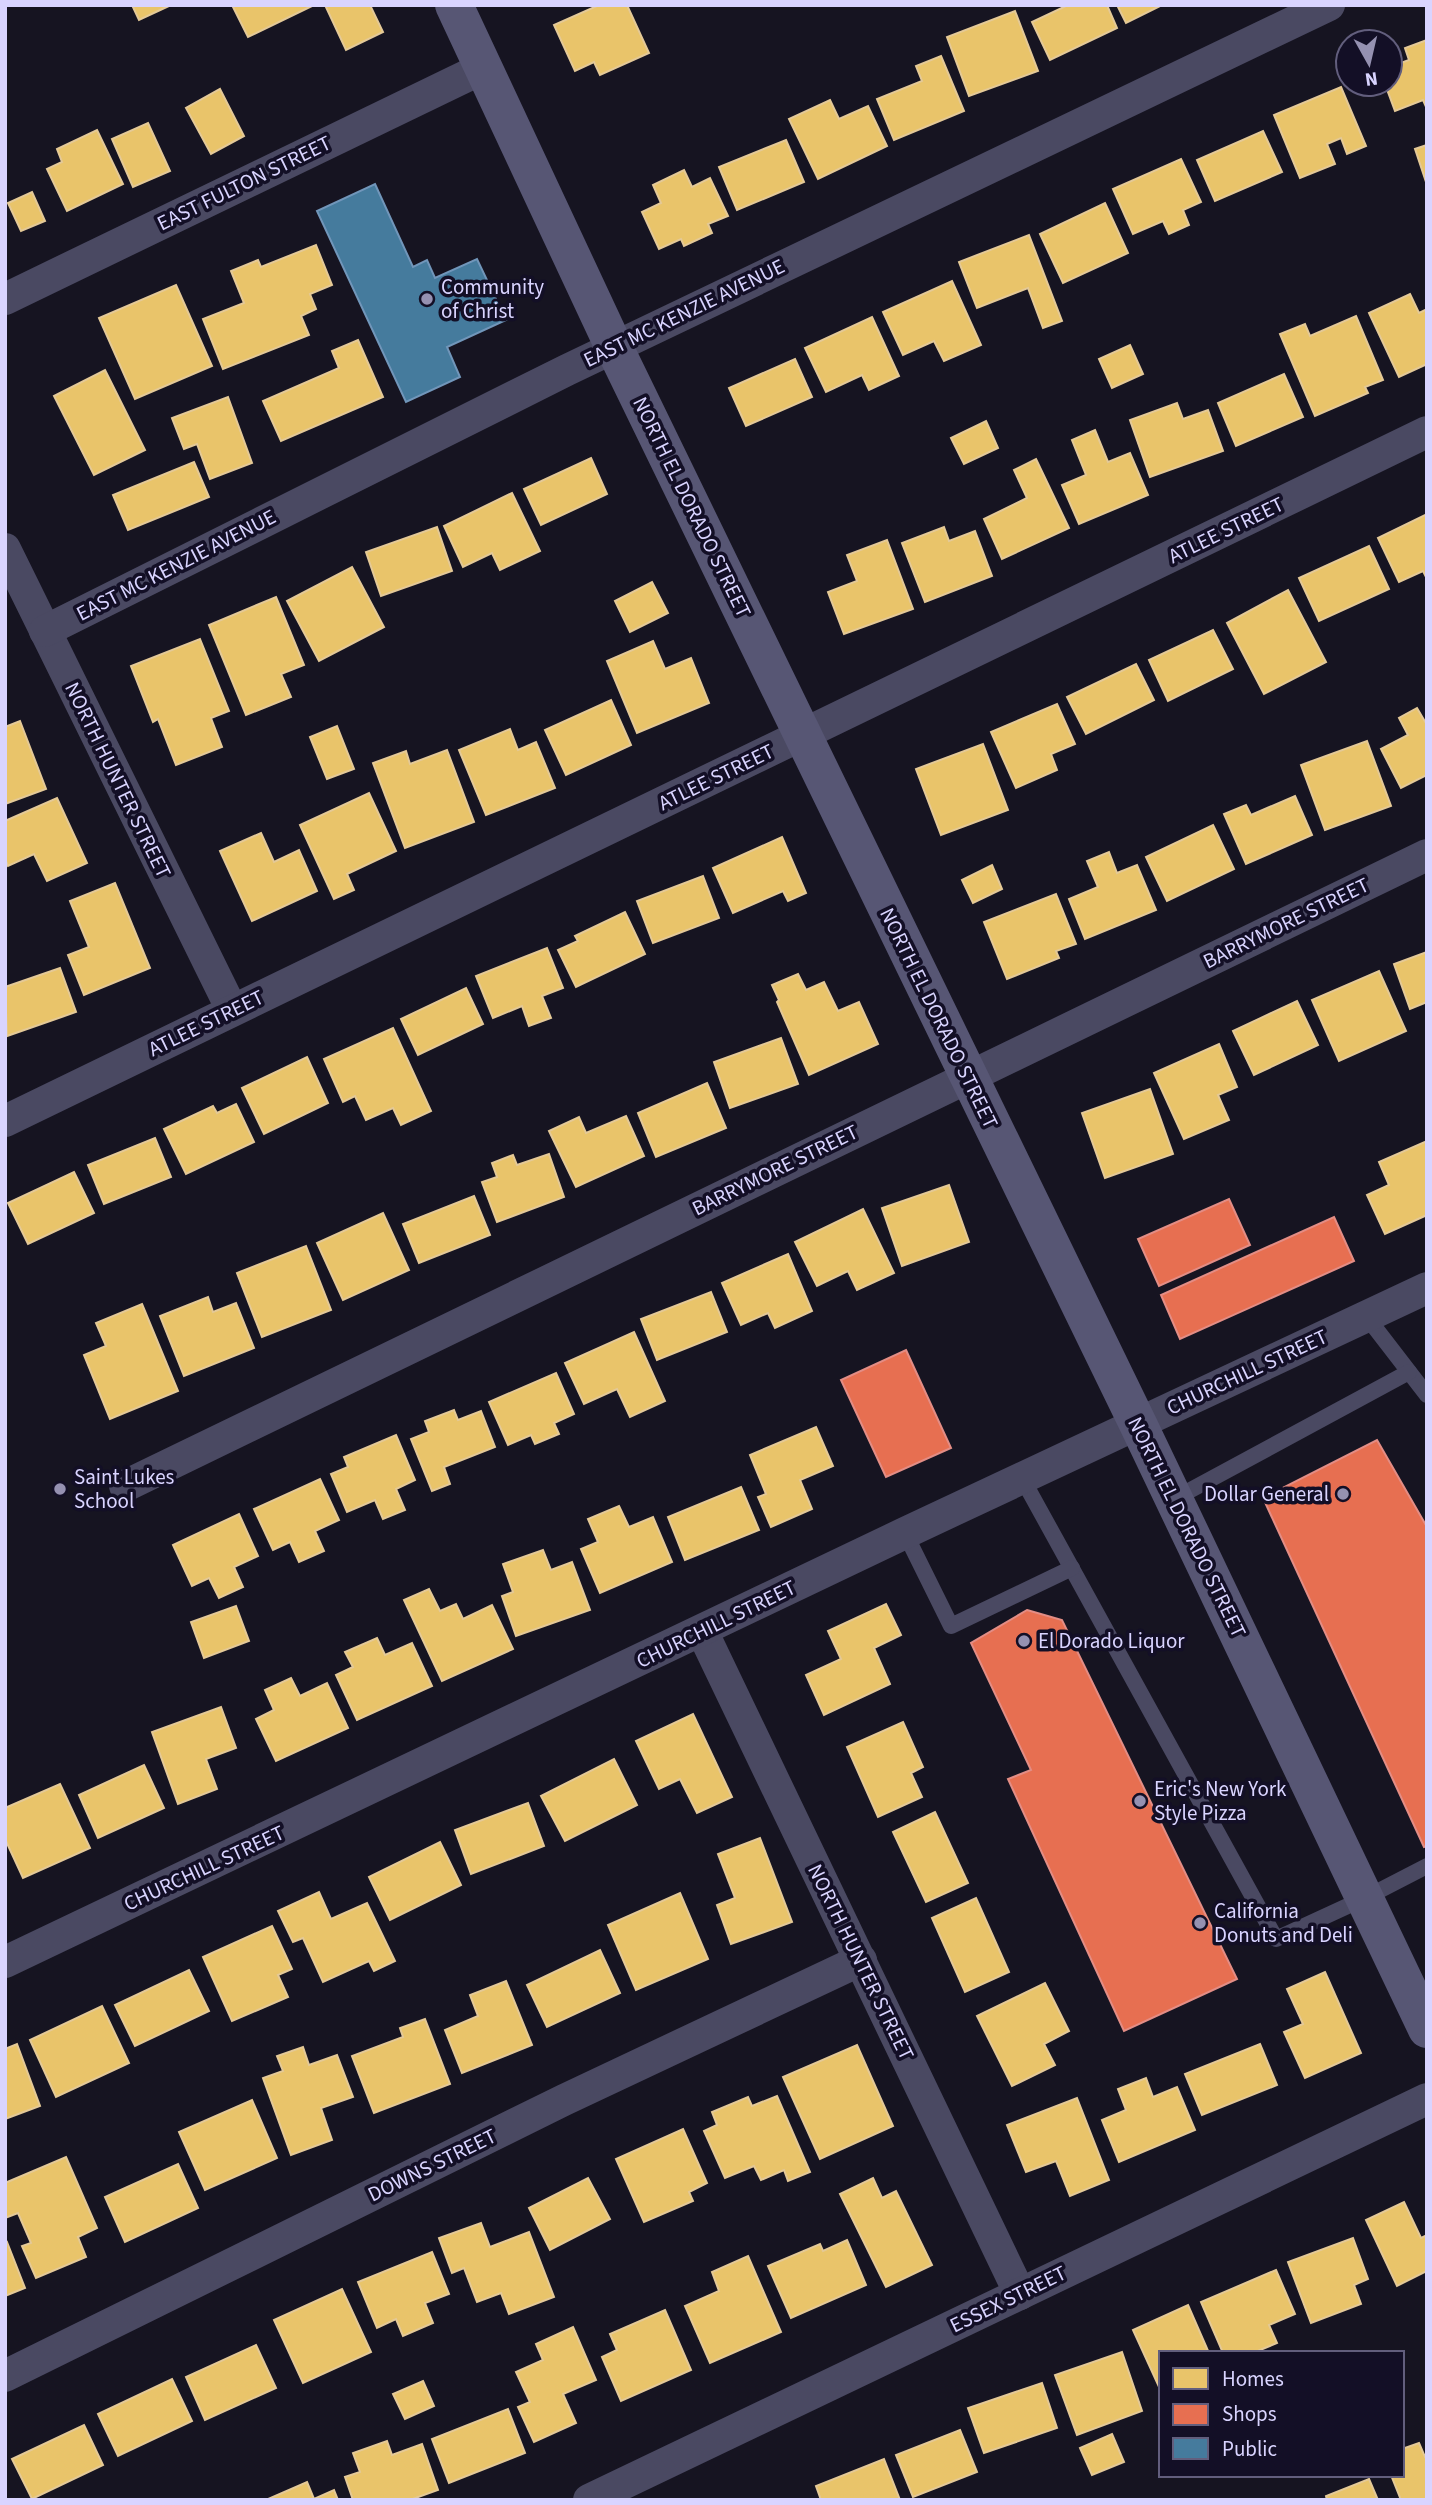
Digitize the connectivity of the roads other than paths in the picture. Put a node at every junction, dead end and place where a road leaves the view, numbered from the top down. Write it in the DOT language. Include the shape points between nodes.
graph roads {
  1 [pos="454,5"];
  2 [pos="1329,5"];
  3 [pos="483,68"];
  4 [pos="5,299"];
  5 [pos="614,347"];
  6 [pos="1427,432"];
  7 [pos="5,549"];
  8 [pos="45,631"];
  9 [pos="802,735"];
  10 [pos="1427,856"];
  11 [pos="232,1010"];
  12 [pos="967,1077"];
  13 [pos="5,1121"];
  14 [pos="1427,1288"];
  15 [pos="1366,1316"];
  16 [pos="1409,1372"];
  17 [pos="1426,1393"];
  18 [pos="1138,1424"];
  19 [pos="1022,1478"];
  20 [pos="125,1486"];
  21 [pos="1174,1499"];
  22 [pos="905,1533"];
  23 [pos="1072,1568"];
  24 [pos="702,1631"];
  25 [pos="1427,1866"];
  26 [pos="1365,1898"];
  27 [pos="861,1960"];
  28 [pos="5,1962"];
  29 [pos="1427,2029"];
  30 [pos="1427,2099"];
  31 [pos="1020,2294"];
  32 [pos="5,2376"];
  33 [pos="589,2500"];
  1 -- 3 [label="main road, NORTH EL DORADO STREET"];
  2 -- 5 [label="street, EAST MC KENZIE AVENUE"];
  3 -- 4 [label="street, EAST FULTON STREET"];
  3 -- 5 [label="main road, NORTH EL DORADO STREET"];
  5 -- 8 [label="street, EAST MC KENZIE AVENUE"];
  5 -- 9 [label="main road, NORTH EL DORADO STREET"];
  6 -- 9 [label="street, ATLEE STREET"];
  7 -- 8 [label="street, NORTH HUNTER STREET"];
  8 -- 11 [label="street, NORTH HUNTER STREET"];
  9 -- 11 [label="street, ATLEE STREET"];
  9 -- 12 [label="main road, NORTH EL DORADO STREET"];
  10 -- 12 [label="street, BARRYMORE STREET"];
  11 -- 13 [label="street, ATLEE STREET"];
  12 -- 18 [label="main road, NORTH EL DORADO STREET"];
  12 -- 20 [label="street, BARRYMORE STREET"];
  14 -- 15 [label="street, CHURCHILL STREET"];
  15 -- 16 [label="lane"];
  15 -- 18 [label="street, CHURCHILL STREET"];
  16 -- 17 [label="lane"];
  16 -- 21 [label="lane"];
  18 -- 19 [label="street, CHURCHILL STREET"];
  18 -- 21 [label="main road, NORTH EL DORADO STREET"];
  19 -- 22 [label="street, CHURCHILL STREET"];
  19 -- 23 [label="lane"];
  21 -- 26 [label="main road, NORTH EL DORADO STREET"];
  22 -- 23 [label="lane" via="951,1626"];
  22 -- 24 [label="street, CHURCHILL STREET"];
  23 -- 26 [label="lane" via="1276,1940"];
  24 -- 27 [label="street, NORTH HUNTER STREET"];
  24 -- 28 [label="street, CHURCHILL STREET"];
  25 -- 26 [label="lane"];
  26 -- 29 [label="main road, NORTH EL DORADO STREET"];
  27 -- 31 [label="street, NORTH HUNTER STREET"];
  27 -- 32 [label="street, DOWNS STREET" via="564,2100"];
  30 -- 31 [label="street, ESSEX STREET"];
  31 -- 33 [label="street, ESSEX STREET"];
}
